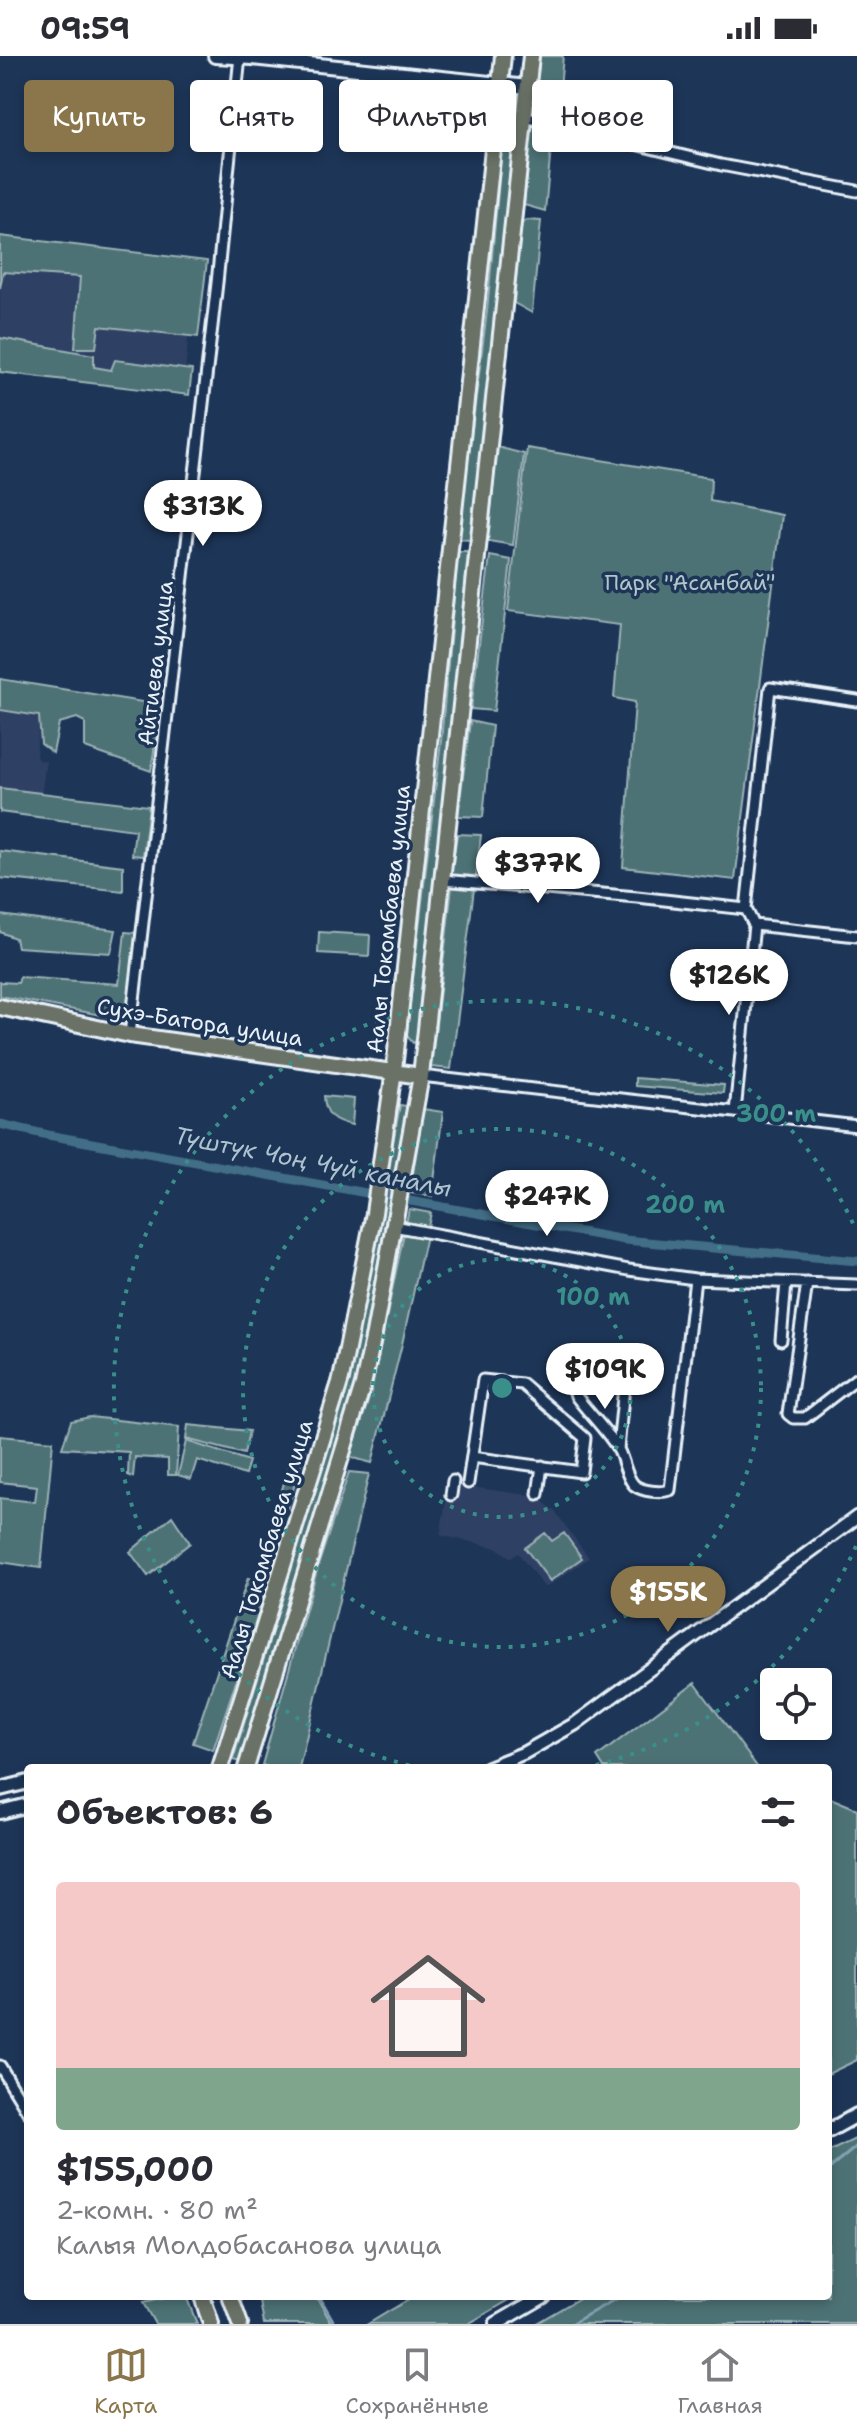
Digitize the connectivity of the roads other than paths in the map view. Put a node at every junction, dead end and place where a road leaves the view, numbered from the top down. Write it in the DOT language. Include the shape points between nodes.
graph roads {
  1 [pos="215,56"];
  2 [pos="503,56"];
  3 [pos="531,56"];
  4 [pos="240,57"];
  5 [pos="470,80"];
  6 [pos="500,80"];
  7 [pos="516,85"];
  8 [pos="528,87"];
  9 [pos="524,117"];
  10 [pos="493,152"];
  11 [pos="857,191"];
  12 [pos="857,701"];
  13 [pos="442,880"];
  14 [pos="746,909"];
  15 [pos="754,925"];
  16 [pos="857,936"];
  17 [pos="0,1007"];
  18 [pos="130,1035"];
  19 [pos="394,1070"];
  20 [pos="421,1076"];
  21 [pos="735,1112"];
  22 [pos="857,1126"];
  23 [pos="394,1221"];
  24 [pos="695,1279"];
  25 [pos="786,1283"];
  26 [pos="807,1283"];
  27 [pos="857,1285"];
  28 [pos="781,1340"];
  29 [pos="577,1369"];
  30 [pos="625,1376"];
  31 [pos="857,1378"];
  32 [pos="618,1449"];
  33 [pos="472,1457"];
  34 [pos="542,1466"];
  35 [pos="453,1481"];
  36 [pos="468,1483"];
  37 [pos="538,1494"];
  38 [pos="451,1495"];
  39 [pos="857,1517"];
  40 [pos="221,1764"];
  41 [pos="247,1764"];
  42 [pos="497,1764"];
  43 [pos="24,1783"];
  44 [pos="0,1789"];
  45 [pos="24,1806"];
  46 [pos="0,1812"];
  47 [pos="0,2066"];
  48 [pos="24,2105"];
  49 [pos="857,2115"];
  50 [pos="832,2129"];
  51 [pos="203,2300"];
  52 [pos="231,2300"];
  53 [pos="537,2300"];
  54 [pos="211,2324"];
  55 [pos="240,2324"];
  56 [pos="496,2324"];
  1 -- 4 [label="main road"];
  2 -- 6 [label="main road, Аалы Токомбаева улица"];
  3 -- 8 [label="main road, Аалы Токомбаева улица"];
  4 -- 5 [label="main road"];
  4 -- 18 [label="street, Айтиева улица"];
  7 -- 8 [label="main road"];
  8 -- 9 [label="main road, Аалы Токомбаева улица"];
  9 -- 11 [label="street" via="721,165"];
  9 -- 13 [label="main road, Аалы Токомбаева улица"];
  10 -- 19 [label="main road, Аалы Токомбаева улица"];
  12 -- 14 [label="street" via="770,688"];
  13 -- 14 [label="street"];
  13 -- 20 [label="main road, Аалы Токомбаева улица"];
  14 -- 15 [label="street"];
  15 -- 16 [label="street"];
  15 -- 21 [label="street"];
  17 -- 18 [label="main road, Сухэ-Батора улица"];
  18 -- 19 [label="main road, Сухэ-Батора улица"];
  19 -- 20 [label="main road, Сухэ-Батора улица"];
  19 -- 40 [label="main road, Аалы Токомбаева улица" via="374,1213 341,1379"];
  20 -- 21 [label="street"];
  20 -- 23 [label="main road, Аалы Токомбаева улица"];
  21 -- 22 [label="street"];
  23 -- 24 [label="street"];
  23 -- 41 [label="main road, Аалы Токомбаева улица" via="363,1385"];
  24 -- 25 [label="street"];
  24 -- 32 [label="street" via="670,1490 637,1487"];
  25 -- 26 [label="street"];
  25 -- 28 [label="street"];
  26 -- 27 [label="street"];
  26 -- 31 [label="street" via="788,1414 805,1418"];
  29 -- 32 [label="street" via="576,1396"];
  30 -- 32 [label="street"];
  33 -- 34 [label="street"];
  33 -- 34 [label="street" via="483,1380 522,1384 585,1438 581,1472"];
  33 -- 36 [label="street"];
  34 -- 37 [label="street"];
  35 -- 38 [label="street"];
  39 -- 42 [label="street" via="575,1724"];
  43 -- 44 [label="main road"];
  45 -- 46 [label="main road"];
  47 -- 48 [label="street"];
  49 -- 50 [label="main road"];
  51 -- 54 [label="main road"];
  52 -- 55 [label="main road"];
  53 -- 56 [label="main road"];
}
